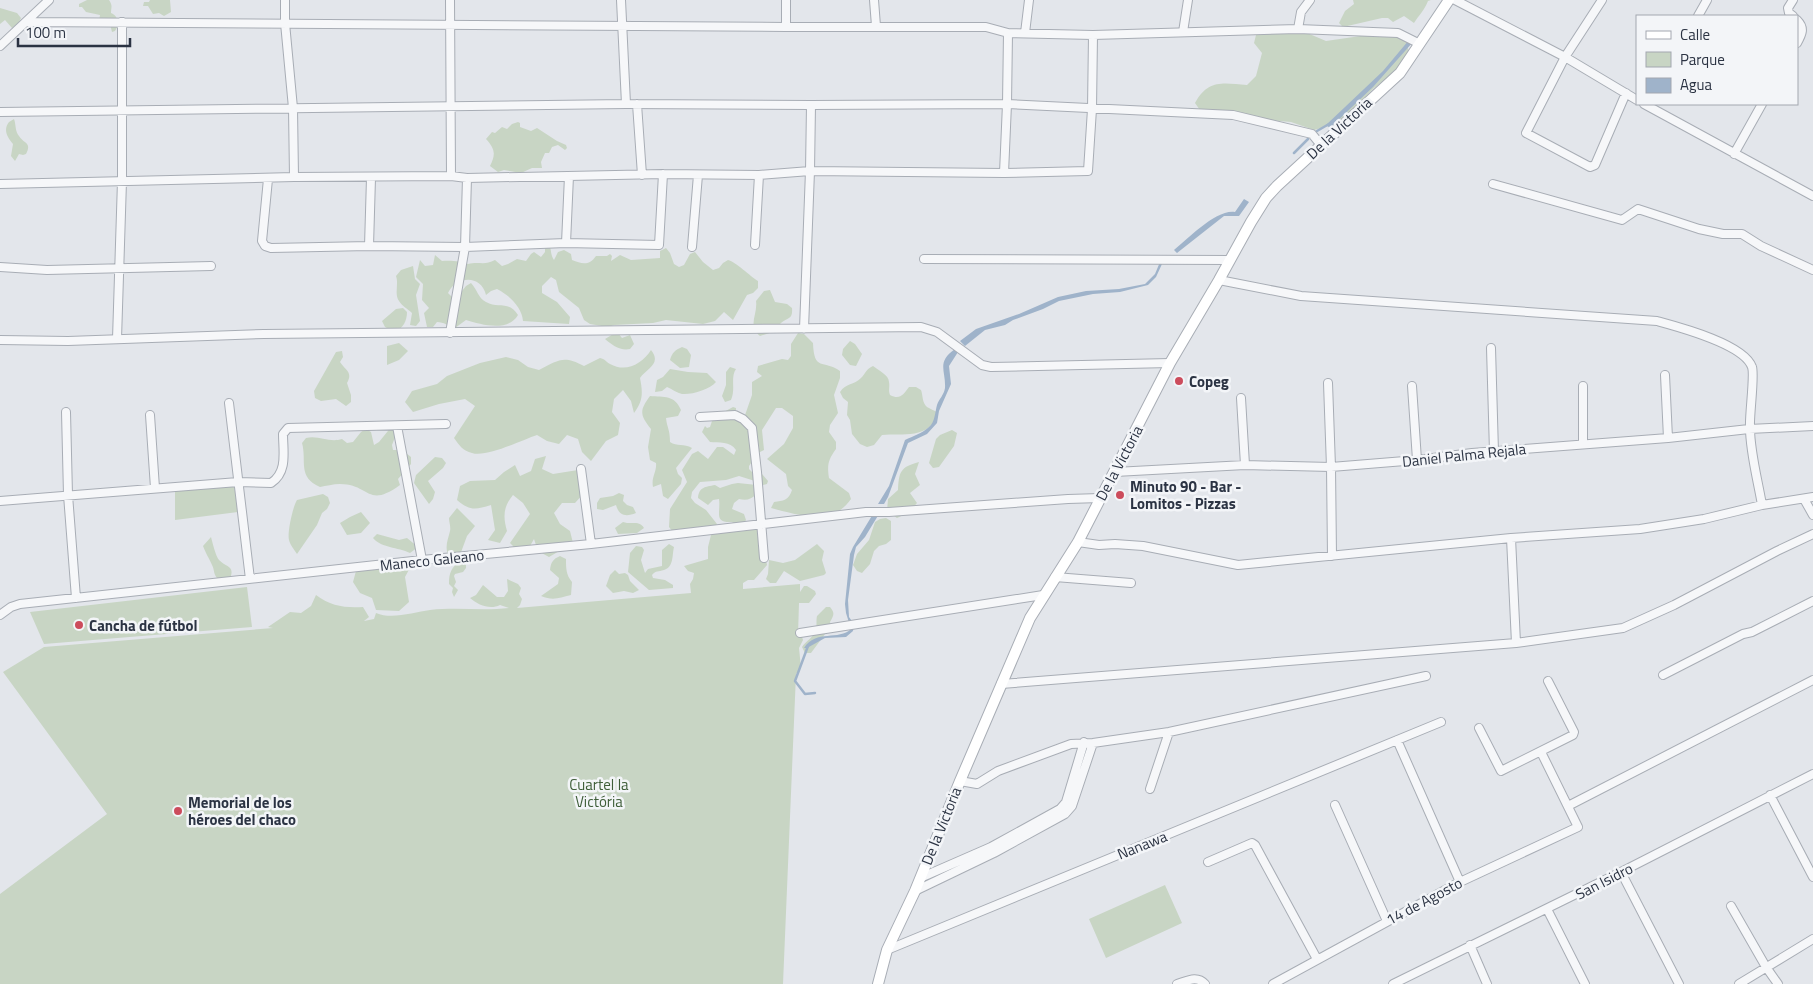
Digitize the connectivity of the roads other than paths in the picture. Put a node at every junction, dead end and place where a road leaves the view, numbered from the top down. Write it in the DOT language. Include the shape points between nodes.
graph roads {
  1 [pos="49,0"];
  2 [pos="285,0"];
  3 [pos="450,0"];
  4 [pos="621,0"];
  5 [pos="786,0"];
  6 [pos="874,0"];
  7 [pos="1029,0"];
  8 [pos="1188,0"];
  9 [pos="1310,0"];
  10 [pos="1449,0"];
  11 [pos="1455,0"];
  12 [pos="1602,0"];
  13 [pos="1707,0"];
  14 [pos="1793,0"];
  15 [pos="1699,15"];
  16 [pos="1792,15"];
  17 [pos="1798,21"];
  18 [pos="27,22"];
  19 [pos="122,22"];
  20 [pos="285,24"];
  21 [pos="451,25"];
  22 [pos="622,26"];
  23 [pos="876,26"];
  24 [pos="786,27"];
  25 [pos="1298,28"];
  26 [pos="1183,32"];
  27 [pos="1008,33"];
  28 [pos="1026,33"];
  29 [pos="1093,35"];
  30 [pos="1798,41"];
  31 [pos="1420,44"];
  32 [pos="0,46"];
  33 [pos="1565,57"];
  34 [pos="1626,93"];
  35 [pos="1636,99"];
  36 [pos="626,104"];
  37 [pos="637,104"];
  38 [pos="1007,104"];
  39 [pos="811,105"];
  40 [pos="1649,105"];
  41 [pos="1761,105"];
  42 [pos="450,107"];
  43 [pos="293,108"];
  44 [pos="1092,109"];
  45 [pos="123,110"];
  46 [pos="0,112"];
  47 [pos="1321,145"];
  48 [pos="1734,154"];
  49 [pos="810,171"];
  50 [pos="642,174"];
  51 [pos="663,174"];
  52 [pos="1004,174"];
  53 [pos="698,175"];
  54 [pos="758,175"];
  55 [pos="451,176"];
  56 [pos="569,176"];
  57 [pos="294,177"];
  58 [pos="371,178"];
  59 [pos="468,178"];
  60 [pos="268,179"];
  61 [pos="122,181"];
  62 [pos="0,184"];
  63 [pos="1493,184"];
  64 [pos="1812,192"];
  65 [pos="566,243"];
  66 [pos="755,245"];
  67 [pos="369,246"];
  68 [pos="692,246"];
  69 [pos="465,247"];
  70 [pos="924,259"];
  71 [pos="1230,260"];
  72 [pos="211,266"];
  73 [pos="0,268"];
  74 [pos="119,268"];
  75 [pos="1813,270"];
  76 [pos="1219,280"];
  77 [pos="804,329"];
  78 [pos="450,333"];
  79 [pos="117,339"];
  80 [pos="0,340"];
  81 [pos="1491,348"];
  82 [pos="1170,363"];
  83 [pos="1665,375"];
  84 [pos="1328,384"];
  85 [pos="1412,386"];
  86 [pos="1583,386"];
  87 [pos="1241,398"];
  88 [pos="229,403"];
  89 [pos="66,412"];
  90 [pos="150,415"];
  91 [pos="700,417"];
  92 [pos="446,424"];
  93 [pos="397,426"];
  94 [pos="1813,426"];
  95 [pos="1750,429"];
  96 [pos="1668,438"];
  97 [pos="1584,444"];
  98 [pos="1494,452"];
  99 [pos="1417,460"];
  100 [pos="1245,465"];
  101 [pos="1331,467"];
  102 [pos="582,469"];
  103 [pos="1115,472"];
  104 [pos="238,482"];
  105 [pos="155,488"];
  106 [pos="68,496"];
  107 [pos="1813,497"];
  108 [pos="1100,498"];
  109 [pos="1804,499"];
  110 [pos="0,501"];
  111 [pos="1762,505"];
  112 [pos="1813,515"];
  113 [pos="761,524"];
  114 [pos="1813,534"];
  115 [pos="1511,538"];
  116 [pos="1078,542"];
  117 [pos="591,544"];
  118 [pos="1332,556"];
  119 [pos="764,558"];
  120 [pos="422,560"];
  121 [pos="1055,577"];
  122 [pos="250,579"];
  123 [pos="1131,583"];
  124 [pos="1043,595"];
  125 [pos="76,598"];
  126 [pos="1813,601"];
  127 [pos="0,615"];
  128 [pos="800,632"];
  129 [pos="1516,642"];
  130 [pos="1663,675"];
  131 [pos="1426,676"];
  132 [pos="1813,680"];
  133 [pos="1548,681"];
  134 [pos="1001,684"];
  135 [pos="1441,722"];
  136 [pos="1479,728"];
  137 [pos="1169,732"];
  138 [pos="1397,740"];
  139 [pos="1084,742"];
  140 [pos="1093,743"];
  141 [pos="1541,752"];
  142 [pos="1813,774"];
  143 [pos="960,781"];
  144 [pos="1150,789"];
  145 [pos="1770,795"];
  146 [pos="1069,804"];
  147 [pos="1335,804"];
  148 [pos="1568,806"];
  149 [pos="1208,862"];
  150 [pos="1621,872"];
  151 [pos="1813,877"];
  152 [pos="920,878"];
  153 [pos="1460,882"];
  154 [pos="915,891"];
  155 [pos="1731,906"];
  156 [pos="1547,909"];
  157 [pos="1387,921"];
  158 [pos="1813,939"];
  159 [pos="1470,945"];
  160 [pos="887,950"];
  161 [pos="1317,959"];
  162 [pos="1766,967"];
  163 [pos="878,984"];
  164 [pos="1176,984"];
  165 [pos="1205,984"];
  166 [pos="1273,984"];
  167 [pos="1393,984"];
  168 [pos="1487,984"];
  169 [pos="1585,984"];
  170 [pos="1679,984"];
  171 [pos="1738,984"];
  172 [pos="1778,984"];
  1 -- 18 [label="street"];
  2 -- 20 [label="street"];
  3 -- 21 [label="street"];
  4 -- 22 [label="street"];
  5 -- 24 [label="street"];
  6 -- 23 [label="street"];
  7 -- 28 [label="street"];
  8 -- 26 [label="street"];
  9 -- 25 [label="street" via="1301,12"];
  10 -- 31 [label="main road, De la Victoria"];
  11 -- 33 [label="street"];
  12 -- 33 [label="street"];
  13 -- 15 [label="street"];
  14 -- 16 [label="street" via="1788,11"];
  17 -- 30 [label="street" via="1803,30"];
  18 -- 19 [label="street"];
  18 -- 32 [label="street"];
  19 -- 20 [label="street"];
  19 -- 45 [label="street"];
  20 -- 21 [label="street"];
  20 -- 43 [label="street"];
  21 -- 22 [label="street"];
  21 -- 42 [label="street"];
  22 -- 24 [label="street"];
  22 -- 36 [label="street"];
  23 -- 24 [label="street"];
  23 -- 27 [label="street" via="986,27"];
  25 -- 26 [label="street"];
  25 -- 31 [label="street" via="1398,33"];
  26 -- 29 [label="street"];
  27 -- 28 [label="street"];
  27 -- 38 [label="street"];
  28 -- 29 [label="street"];
  29 -- 44 [label="street"];
  31 -- 47 [label="main road, De la Victoria" via="1400,73"];
  33 -- 34 [label="street"];
  33 -- 34 [label="street" via="1526,133 1592,167"];
  34 -- 35 [label="street"];
  36 -- 37 [label="street"];
  36 -- 42 [label="street"];
  37 -- 39 [label="street"];
  37 -- 50 [label="street"];
  38 -- 39 [label="street"];
  38 -- 44 [label="street"];
  38 -- 52 [label="street"];
  39 -- 49 [label="street"];
  40 -- 48 [label="street"];
  41 -- 48 [label="street"];
  42 -- 43 [label="street"];
  42 -- 55 [label="street"];
  43 -- 45 [label="street"];
  43 -- 57 [label="street"];
  44 -- 47 [label="street" via="1233,115 1312,134"];
  44 -- 52 [label="street" via="1088,171"];
  45 -- 46 [label="street"];
  45 -- 61 [label="street"];
  47 -- 71 [label="main road, De la Victoria" via="1266,198"];
  48 -- 64 [label="street"];
  49 -- 52 [label="street"];
  49 -- 54 [label="street"];
  49 -- 77 [label="street"];
  50 -- 51 [label="street"];
  50 -- 56 [label="street"];
  51 -- 53 [label="street"];
  51 -- 65 [label="street" via="659,245"];
  53 -- 54 [label="street"];
  53 -- 68 [label="street"];
  54 -- 66 [label="street"];
  55 -- 58 [label="street"];
  55 -- 59 [label="street"];
  56 -- 59 [label="street"];
  56 -- 65 [label="street"];
  57 -- 58 [label="street"];
  57 -- 60 [label="street"];
  58 -- 67 [label="street"];
  59 -- 69 [label="street"];
  60 -- 61 [label="street"];
  60 -- 67 [label="street" via="264,246"];
  61 -- 62 [label="street"];
  61 -- 74 [label="street"];
  63 -- 75 [label="street" via="1622,220 1638,209 1723,234 1742,234"];
  65 -- 69 [label="street"];
  67 -- 69 [label="street"];
  69 -- 78 [label="street"];
  70 -- 71 [label="street"];
  71 -- 76 [label="main road, De la Victoria"];
  72 -- 74 [label="street"];
  73 -- 74 [label="street"];
  74 -- 79 [label="street"];
  76 -- 82 [label="main road, De la Victoria"];
  76 -- 95 [label="street" via="1301,296 1657,321 1696,332 1745,357 1753,367"];
  77 -- 78 [label="street"];
  77 -- 82 [label="street" via="921,327 937,332 982,364 992,367"];
  78 -- 79 [label="street"];
  79 -- 80 [label="street"];
  81 -- 98 [label="street"];
  82 -- 103 [label="main road, De la Victoria"];
  83 -- 96 [label="street"];
  84 -- 101 [label="street"];
  85 -- 99 [label="street"];
  86 -- 97 [label="street"];
  87 -- 100 [label="street"];
  88 -- 104 [label="street"];
  89 -- 106 [label="street"];
  90 -- 105 [label="street"];
  91 -- 113 [label="street" via="735,415 752,428"];
  92 -- 93 [label="street"];
  93 -- 104 [label="street" via="288,428 283,434 283,468 278,478 272,483"];
  93 -- 120 [label="street"];
  94 -- 95 [label="street, Daniel Palma Rejala"];
  95 -- 96 [label="street, Daniel Palma Rejala"];
  95 -- 111 [label="street"];
  96 -- 97 [label="street, Daniel Palma Rejala"];
  97 -- 98 [label="street, Daniel Palma Rejala"];
  98 -- 99 [label="street, Daniel Palma Rejala"];
  99 -- 101 [label="street, Daniel Palma Rejala"];
  100 -- 101 [label="street, Daniel Palma Rejala"];
  100 -- 103 [label="street, Daniel Palma Rejala"];
  101 -- 118 [label="street"];
  102 -- 117 [label="street"];
  103 -- 108 [label="main road, De la Victoria"];
  104 -- 105 [label="street"];
  104 -- 122 [label="street"];
  105 -- 106 [label="street"];
  106 -- 110 [label="street"];
  106 -- 125 [label="street"];
  107 -- 109 [label="street"];
  108 -- 113 [label="street, Maneco Galeano" via="866,512"];
  108 -- 116 [label="main road, De la Victoria"];
  109 -- 111 [label="street"];
  109 -- 112 [label="street"];
  111 -- 115 [label="street" via="1704,519 1640,529"];
  113 -- 117 [label="street, Maneco Galeano"];
  113 -- 119 [label="street"];
  114 -- 129 [label="street" via="1674,606 1623,628"];
  115 -- 118 [label="street"];
  115 -- 129 [label="street"];
  116 -- 118 [label="street" via="1143,546 1238,565"];
  116 -- 121 [label="main road, De la Victoria"];
  117 -- 120 [label="street, Maneco Galeano"];
  120 -- 122 [label="street, Maneco Galeano"];
  121 -- 123 [label="street"];
  121 -- 124 [label="main road, De la Victoria"];
  122 -- 125 [label="street, Maneco Galeano"];
  124 -- 128 [label="street"];
  124 -- 134 [label="main road, De la Victoria"];
  125 -- 127 [label="street, Maneco Galeano" via="20,604"];
  126 -- 130 [label="street"];
  129 -- 134 [label="street"];
  131 -- 137 [label="street"];
  132 -- 148 [label="street"];
  133 -- 141 [label="street" via="1574,732"];
  134 -- 143 [label="main road, De la Victoria"];
  135 -- 138 [label="street, Nanawa"];
  136 -- 141 [label="street" via="1501,771"];
  137 -- 140 [label="street"];
  137 -- 144 [label="street"];
  138 -- 153 [label="street"];
  138 -- 160 [label="street, Nanawa"];
  139 -- 140 [label="street"];
  139 -- 143 [label="street" via="1057,748 998,770 977,784"];
  139 -- 146 [label="street"];
  140 -- 146 [label="street"];
  141 -- 148 [label="street"];
  142 -- 145 [label="street, San Isidro"];
  143 -- 152 [label="main road, De la Victoria"];
  145 -- 150 [label="street, San Isidro"];
  145 -- 151 [label="street"];
  146 -- 152 [label="street" via="991,847"];
  146 -- 154 [label="street" via="1065,814"];
  147 -- 157 [label="street"];
  148 -- 153 [label="street, 14 de Agosto" via="1578,827"];
  149 -- 161 [label="street" via="1254,844"];
  150 -- 156 [label="street, San Isidro"];
  150 -- 170 [label="street"];
  152 -- 154 [label="main road, De la Victoria"];
  153 -- 157 [label="street, 14 de Agosto"];
  154 -- 160 [label="main road, De la Victoria"];
  155 -- 162 [label="street"];
  156 -- 159 [label="street, San Isidro"];
  156 -- 169 [label="street"];
  157 -- 161 [label="street, 14 de Agosto"];
  158 -- 162 [label="street"];
  159 -- 167 [label="street, San Isidro"];
  159 -- 168 [label="street"];
  160 -- 163 [label="main road, De la Victoria"];
  161 -- 166 [label="street, 14 de Agosto"];
  162 -- 171 [label="street"];
  162 -- 172 [label="street"];
  164 -- 165 [label="street" via="1195,978"];
}
